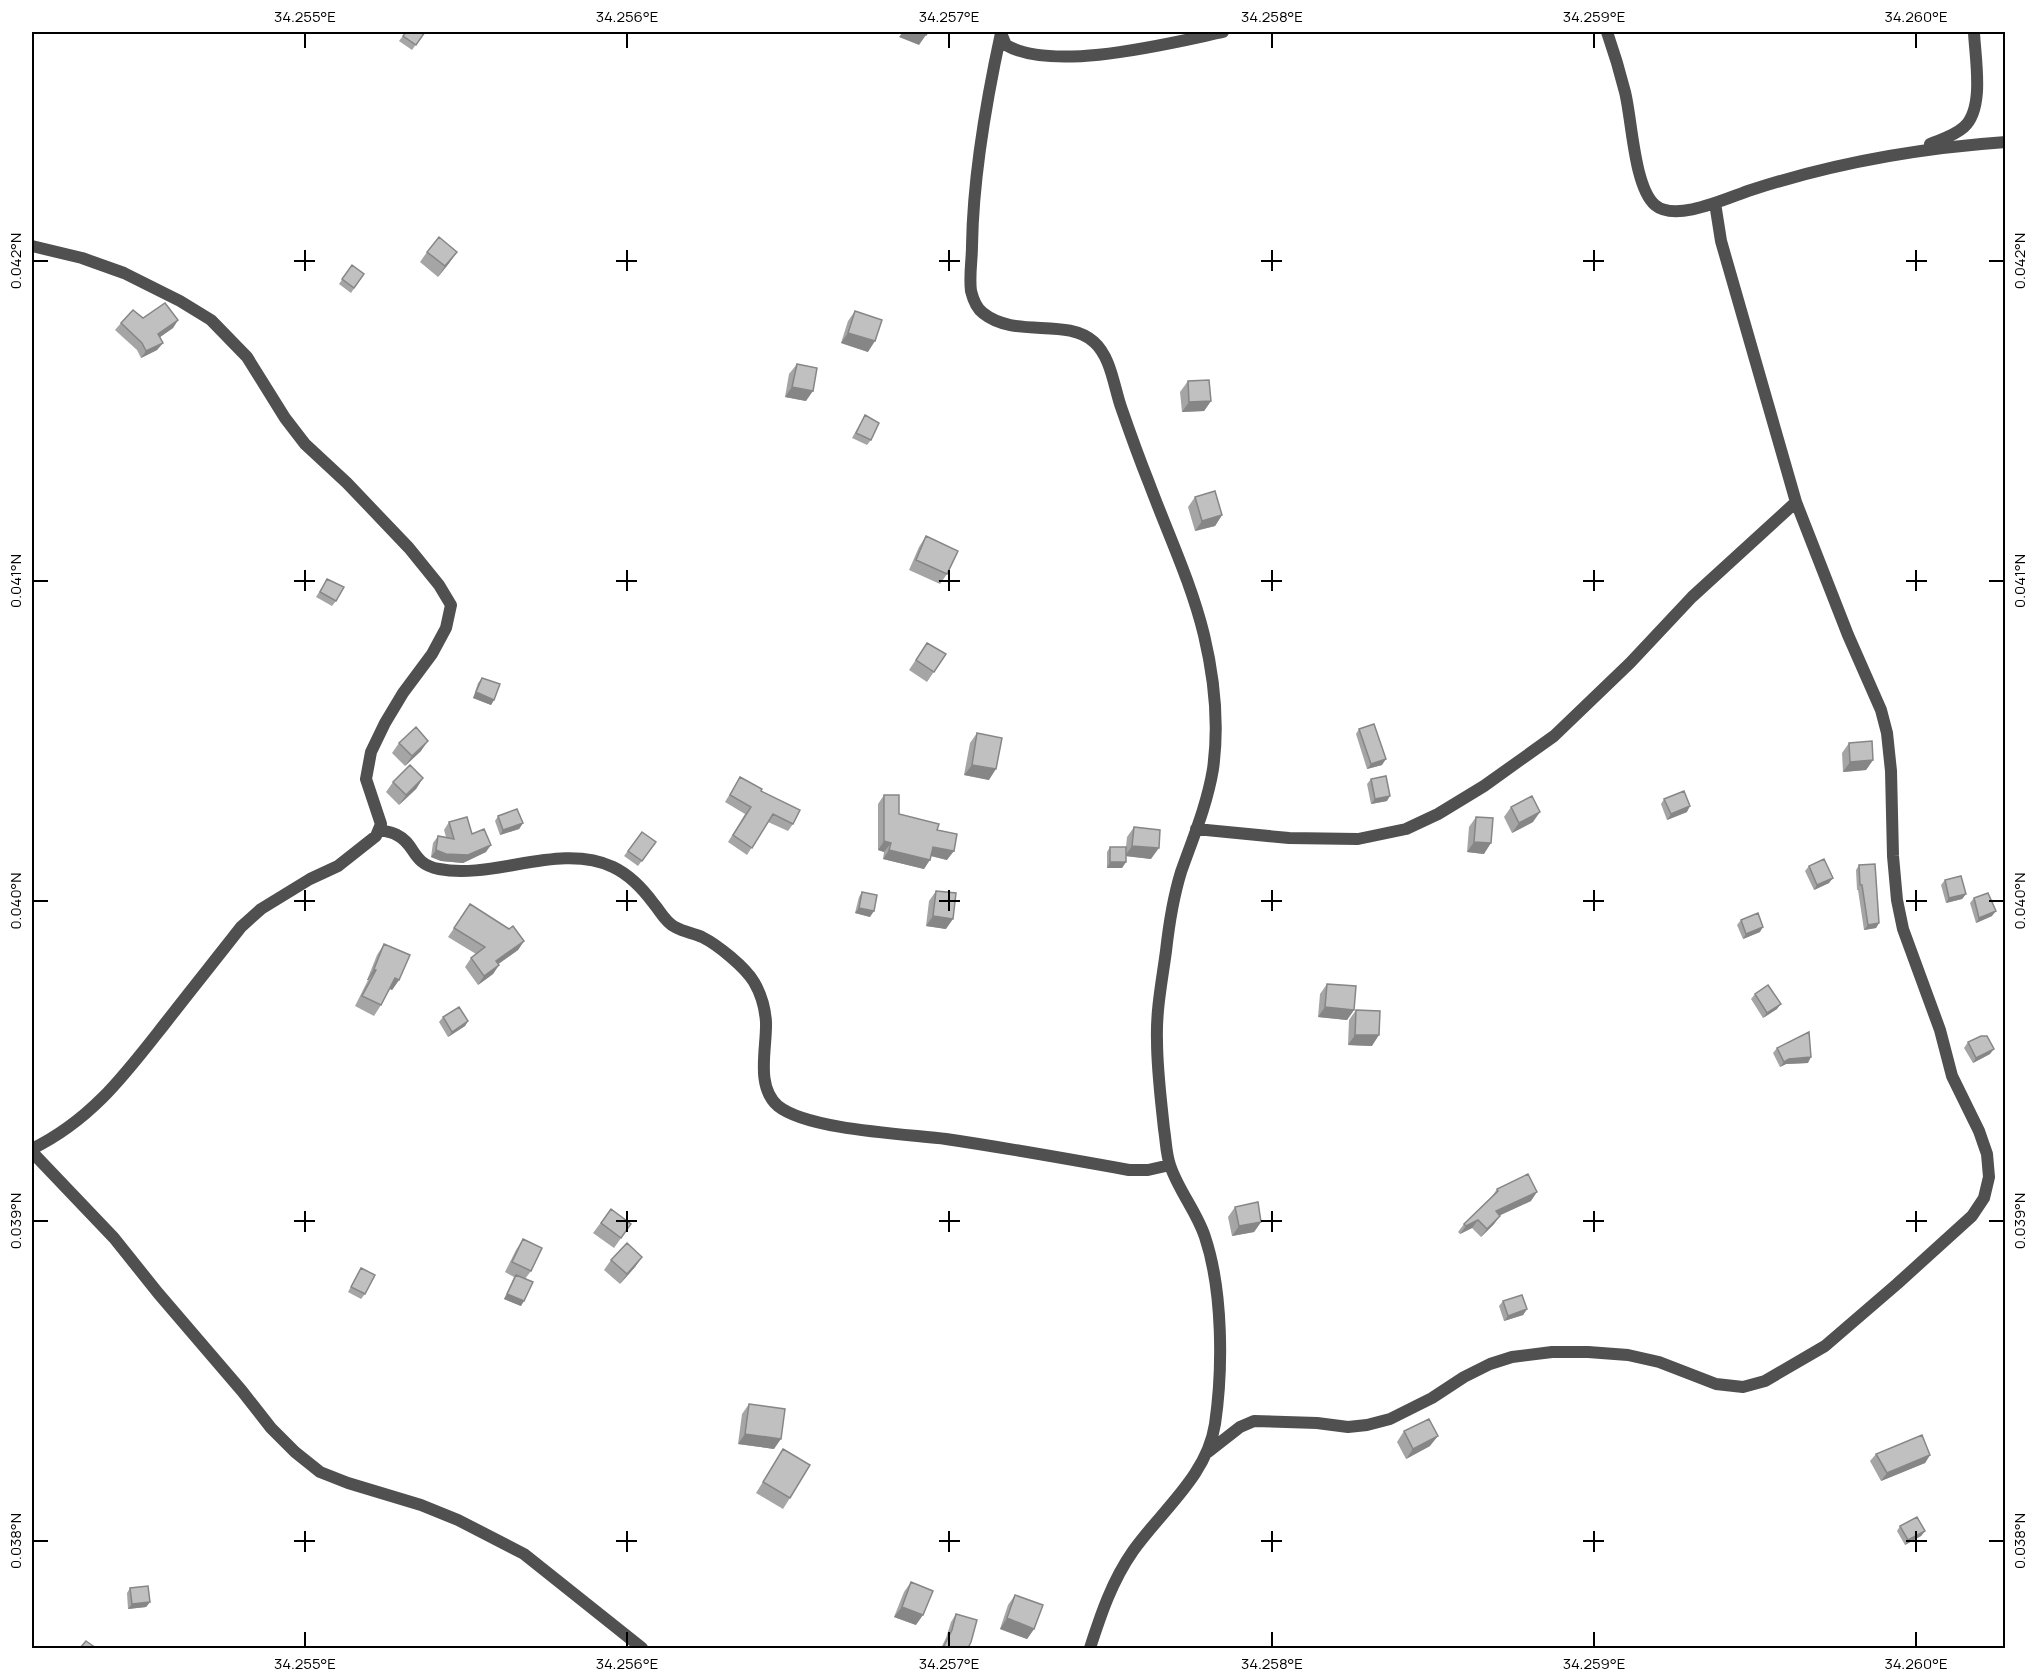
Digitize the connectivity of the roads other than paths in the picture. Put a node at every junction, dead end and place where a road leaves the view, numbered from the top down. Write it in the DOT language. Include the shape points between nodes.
graph roads {
  1 [pos="1001,32"];
  2 [pos="1223,32"];
  3 [pos="1607,32"];
  4 [pos="1974,32"];
  5 [pos="2006,142"];
  6 [pos="1914,150"];
  7 [pos="1715,203"];
  8 [pos="32,246"];
  9 [pos="1796,502"];
  10 [pos="1196,829"];
  11 [pos="380,830"];
  12 [pos="32,1150"];
  13 [pos="1170,1165"];
  14 [pos="1208,1452"];
  15 [pos="642,1648"];
  16 [pos="1090,1648"];
  1 -- 2 [label="street" via="1006,45 1028,55 1082,56"];
  1 -- 10 [label="street" via="975,190 972,296 980,311 993,320 1016,327 1080,333 1095,342 1105,356 1150,488 1184,570 1204,636 1214,710 1214,749 1213,769"];
  3 -- 7 [label="street" via="1626,94 1644,190 1656,206 1672,211"];
  4 -- 6 [label="street" via="1977,94 1972,116 1955,134"];
  5 -- 6 [label="street"];
  6 -- 7 [label="street" via="1801,176"];
  7 -- 9 [label="street" via="1720,241"];
  8 -- 11 [label="street" via="124,273 211,321 247,357 305,444 409,548 448,597 451,613 447,628 403,693 371,752 366,779"];
  9 -- 10 [label="street" via="1692,597 1554,736 1438,814 1406,829 1358,839 1289,838"];
  9 -- 14 [label="street" via="1881,710 1891,771 1893,856 1903,929 1940,1030 1952,1076 1987,1154 1989,1177 1984,1198 1972,1216 1825,1346 1765,1381 1743,1387 1716,1384 1659,1362 1628,1355 1552,1352 1512,1357 1472,1372 1390,1419 1348,1427 1254,1421"];
  10 -- 13 [label="street" via="1170,916 1159,994 1156,1040"];
  11 -- 12 [label="street" via="338,866 283,894 254,915 104,1099"];
  11 -- 13 [label="street" via="398,835 420,862 437,869 461,872 565,858 610,865 634,880 668,922 712,943 752,978 762,996 766,1021 764,1065 768,1090 779,1106 795,1115 846,1128 975,1144 1129,1170"];
  12 -- 15 [label="street" via="114,1238 295,1452 320,1472 421,1505 524,1554"];
  13 -- 14 [label="street" via="1206,1238 1219,1311 1215,1424"];
  14 -- 16 [label="street" via="1182,1492 1133,1551 1106,1599"];
}
